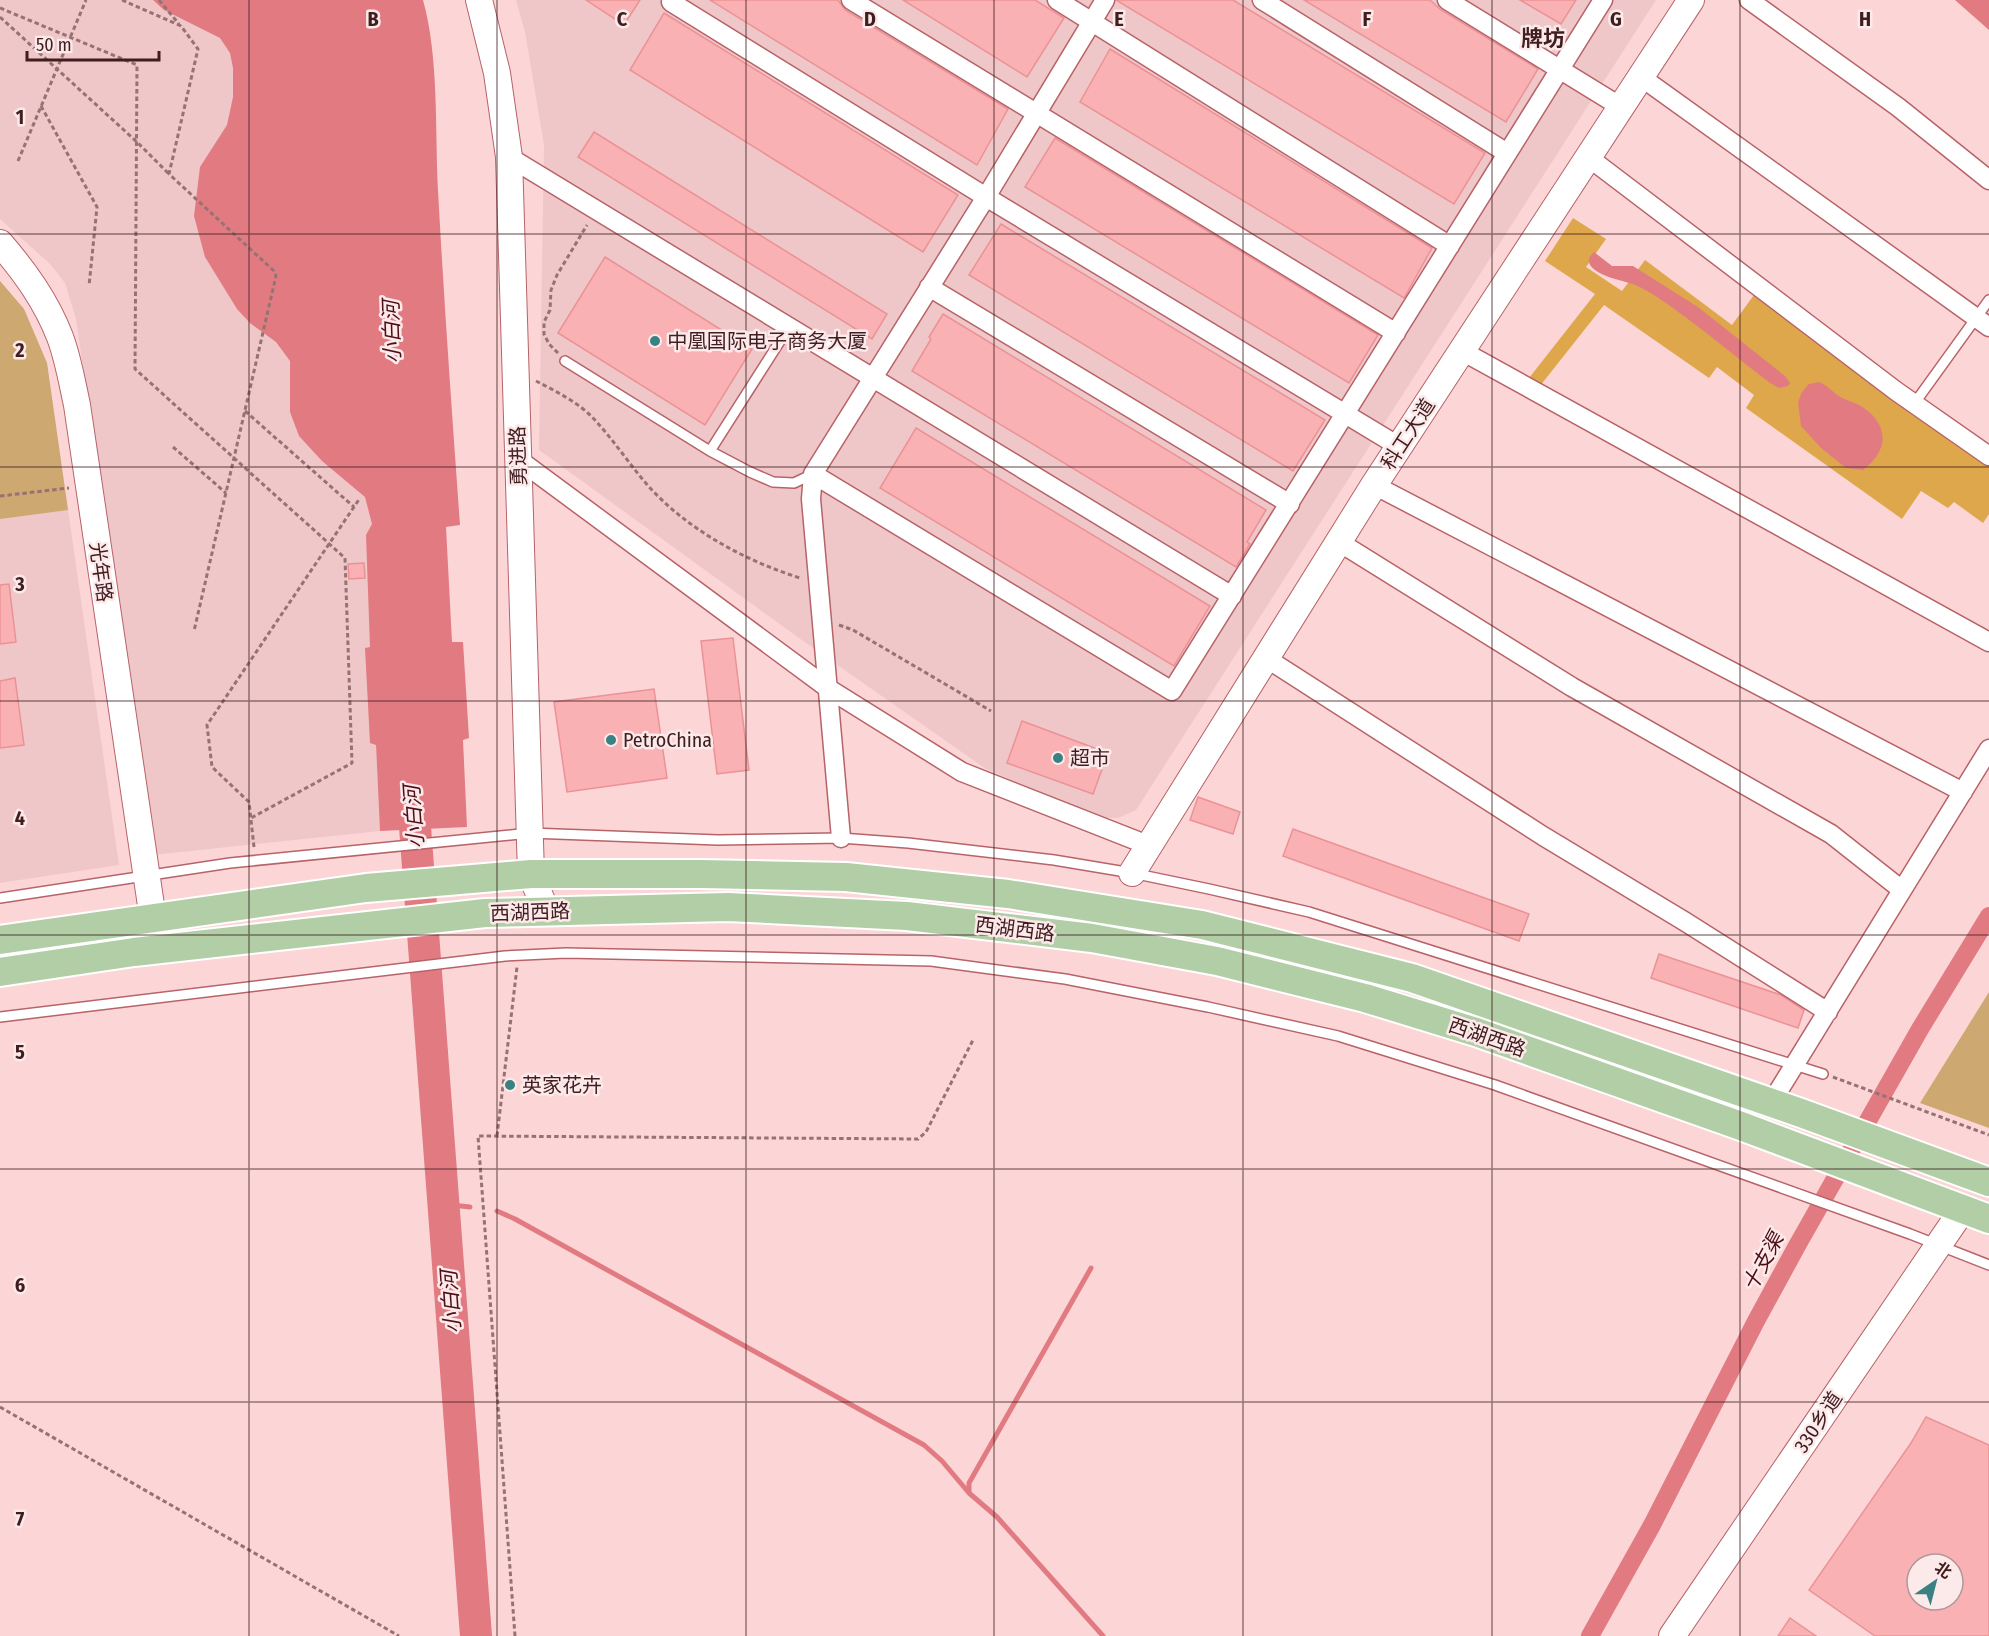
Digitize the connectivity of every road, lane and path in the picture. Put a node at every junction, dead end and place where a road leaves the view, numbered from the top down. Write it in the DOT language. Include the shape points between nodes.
graph roads {
  1 [pos="86,0"];
  2 [pos="122,0"];
  3 [pos="159,0"];
  4 [pos="479,0"];
  5 [pos="851,0"];
  6 [pos="1057,0"];
  7 [pos="1105,0"];
  8 [pos="1262,0"];
  9 [pos="1447,0"];
  10 [pos="1604,0"];
  11 [pos="1691,0"];
  12 [pos="1749,0"];
  13 [pos="671,2"];
  14 [pos="0,8"];
  15 [pos="0,17"];
  16 [pos="1092,22"];
  17 [pos="181,26"];
  18 [pos="70,37"];
  19 [pos="57,69"];
  20 [pos="1560,70"];
  21 [pos="1641,77"];
  22 [pos="41,106"];
  23 [pos="1621,107"];
  24 [pos="1036,114"];
  25 [pos="137,142"];
  26 [pos="1507,153"];
  27 [pos="1588,157"];
  28 [pos="509,158"];
  29 [pos="18,161"];
  30 [pos="170,174"];
  31 [pos="1989,180"];
  32 [pos="986,197"];
  33 [pos="596,210"];
  34 [pos="0,243"];
  35 [pos="1450,246"];
  36 [pos="89,286"];
  37 [pos="929,287"];
  38 [pos="1989,300"];
  39 [pos="1983,322"];
  40 [pos="789,327"];
  41 [pos="1396,333"];
  42 [pos="1462,351"];
  43 [pos="565,361"];
  44 [pos="515,370"];
  45 [pos="873,378"];
  46 [pos="1914,404"];
  47 [pos="245,411"];
  48 [pos="1345,415"];
  49 [pos="173,447"];
  50 [pos="1400,447"];
  51 [pos="710,450"];
  52 [pos="1989,456"];
  53 [pos="234,458"];
  54 [pos="518,459"];
  55 [pos="813,474"];
  56 [pos="1374,485"];
  57 [pos="89,486"];
  58 [pos="226,493"];
  59 [pos="0,496"];
  60 [pos="360,498"];
  61 [pos="1290,504"];
  62 [pos="354,507"];
  63 [pos="1339,542"];
  64 [pos="329,544"];
  65 [pos="819,583"];
  66 [pos="1232,596"];
  67 [pos="823,624"];
  68 [pos="194,631"];
  69 [pos="1989,642"];
  70 [pos="1266,658"];
  71 [pos="828,689"];
  72 [pos="991,711"];
  73 [pos="1989,749"];
  74 [pos="1963,792"];
  75 [pos="251,818"];
  76 [pos="530,833"];
  77 [pos="842,838"];
  78 [pos="1140,842"];
  79 [pos="255,861"];
  80 [pos="531,873"];
  81 [pos="1132,873"];
  82 [pos="146,877"];
  83 [pos="1902,890"];
  84 [pos="0,898"];
  85 [pos="546,911"];
  86 [pos="153,919"];
  87 [pos="0,940"];
  88 [pos="519,956"];
  89 [pos="0,972"];
  90 [pos="1828,1012"];
  91 [pos="0,1017"];
  92 [pos="973,1040"];
  93 [pos="1795,1064"];
  94 [pos="1823,1074"];
  95 [pos="1771,1103"];
  96 [pos="1989,1135"];
  97 [pos="497,1136"];
  98 [pos="1989,1182"];
  99 [pos="1963,1209"];
  100 [pos="1989,1219"];
  101 [pos="1938,1245"];
  102 [pos="1989,1265"];
  103 [pos="0,1407"];
  104 [pos="399,1636"];
  105 [pos="515,1636"];
  106 [pos="1672,1636"];
  1 -- 18 [label="path"];
  2 -- 17 [label="path"];
  3 -- 17 [label="path"];
  4 -- 28 [label="street, 勇进路" via="497,73"];
  5 -- 24 [label="street"];
  6 -- 16 [label="street"];
  7 -- 16 [label="street"];
  8 -- 26 [label="street"];
  9 -- 20 [label="street"];
  10 -- 20 [label="street"];
  11 -- 21 [label="street, 科工大道"];
  12 -- 31 [label="street" via="1898,107"];
  13 -- 32 [label="street"];
  14 -- 18 [label="path"];
  15 -- 19 [label="path"];
  16 -- 24 [label="street"];
  16 -- 35 [label="street"];
  17 -- 30 [label="path" via="198,49"];
  18 -- 19 [label="path"];
  18 -- 25 [label="path" via="137,64"];
  19 -- 22 [label="path"];
  19 -- 25 [label="path"];
  20 -- 23 [label="street"];
  20 -- 26 [label="street"];
  21 -- 23 [label="street, 科工大道"];
  21 -- 39 [label="street"];
  22 -- 29 [label="path"];
  22 -- 36 [label="path" via="97,207"];
  23 -- 27 [label="street, 科工大道"];
  24 -- 32 [label="street"];
  24 -- 41 [label="street"];
  25 -- 30 [label="path"];
  25 -- 53 [label="path" via="135,369"];
  26 -- 35 [label="street"];
  27 -- 42 [label="street, 科工大道"];
  27 -- 46 [label="street"];
  28 -- 33 [label="street"];
  28 -- 44 [label="street, 勇进路"];
  30 -- 47 [label="path" via="276,276"];
  32 -- 37 [label="street"];
  32 -- 48 [label="street"];
  33 -- 40 [label="street"];
  33 -- 43 [label="path" via="557,275 544,322 549,344"];
  34 -- 57 [label="street, 光年路" via="42,298 61,338"];
  35 -- 41 [label="street"];
  37 -- 45 [label="street"];
  37 -- 61 [label="street"];
  38 -- 39 [label="lane"];
  39 -- 46 [label="lane"];
  40 -- 45 [label="street"];
  40 -- 51 [label="lane"];
  41 -- 48 [label="street"];
  42 -- 50 [label="street, 科工大道"];
  42 -- 69 [label="street"];
  43 -- 51 [label="lane"];
  44 -- 54 [label="street, 勇进路"];
  44 -- 65 [label="path" via="592,416 652,490 679,515 738,553"];
  45 -- 55 [label="street"];
  45 -- 66 [label="street"];
  46 -- 52 [label="street"];
  47 -- 53 [label="path"];
  47 -- 62 [label="path"];
  48 -- 50 [label="street"];
  48 -- 61 [label="street"];
  49 -- 58 [label="path"];
  50 -- 56 [label="street, 科工大道"];
  51 -- 55 [label="lane" via="772,482 795,483"];
  53 -- 58 [label="path"];
  53 -- 64 [label="path"];
  54 -- 71 [label="street"];
  54 -- 76 [label="street, 勇进路"];
  55 -- 65 [label="street" via="811,498"];
  55 -- 66 [label="street" via="1172,692"];
  56 -- 63 [label="street, 科工大道"];
  56 -- 74 [label="street"];
  57 -- 59 [label="path"];
  57 -- 82 [label="street, 光年路"];
  58 -- 68 [label="path"];
  60 -- 62 [label="path"];
  61 -- 66 [label="street"];
  62 -- 64 [label="path"];
  63 -- 70 [label="street, 科工大道"];
  63 -- 83 [label="street" via="1572,687 1831,834"];
  64 -- 75 [label="path" via="207,725 212,767 249,802"];
  64 -- 75 [label="path" via="345,558 351,763"];
  65 -- 67 [label="street"];
  67 -- 71 [label="street"];
  67 -- 72 [label="path" via="853,630"];
  70 -- 81 [label="street, 科工大道"];
  70 -- 90 [label="street"];
  71 -- 77 [label="street"];
  71 -- 78 [label="street" via="962,772"];
  73 -- 74 [label="street"];
  74 -- 83 [label="street"];
  75 -- 79 [label="path"];
  76 -- 77 [label="lane" via="718,840"];
  76 -- 79 [label="lane"];
  76 -- 80 [label="street, 勇进路"];
  77 -- 81 [label="lane" via="1054,860"];
  79 -- 82 [label="lane"];
  80 -- 85 [label="street, 勇进路"];
  80 -- 86 [label="main road, 西湖西路" via="366,888"];
  80 -- 95 [label="main road, 西湖西路" via="846,877 1008,894 1202,925 1412,978"];
  81 -- 93 [label="lane" via="1310,912"];
  82 -- 84 [label="lane"];
  82 -- 86 [label="street, 光年路"];
  83 -- 90 [label="street"];
  85 -- 89 [label="main road, 西湖西路" via="484,913 134,952"];
  85 -- 99 [label="main road, 西湖西路" via="728,908 907,916 1092,938 1217,961 1365,998 1476,1032"];
  86 -- 87 [label="main road, 西湖西路"];
  88 -- 91 [label="lane"];
  88 -- 97 [label="path"];
  88 -- 101 [label="lane" via="566,953 931,961 1065,979 1208,1007 1338,1036 1495,1085"];
  90 -- 93 [label="street"];
  92 -- 97 [label="path" via="926,1132 918,1139"];
  93 -- 94 [label="lane"];
  93 -- 95 [label="street"];
  94 -- 96 [label="path"];
  95 -- 98 [label="main road, 西湖西路"];
  97 -- 105 [label="path" via="478,1136"];
  99 -- 100 [label="main road, 西湖西路"];
  99 -- 101 [label="street, 330乡道"];
  101 -- 102 [label="lane"];
  101 -- 106 [label="street, 330乡道"];
  103 -- 104 [label="path"];
}
